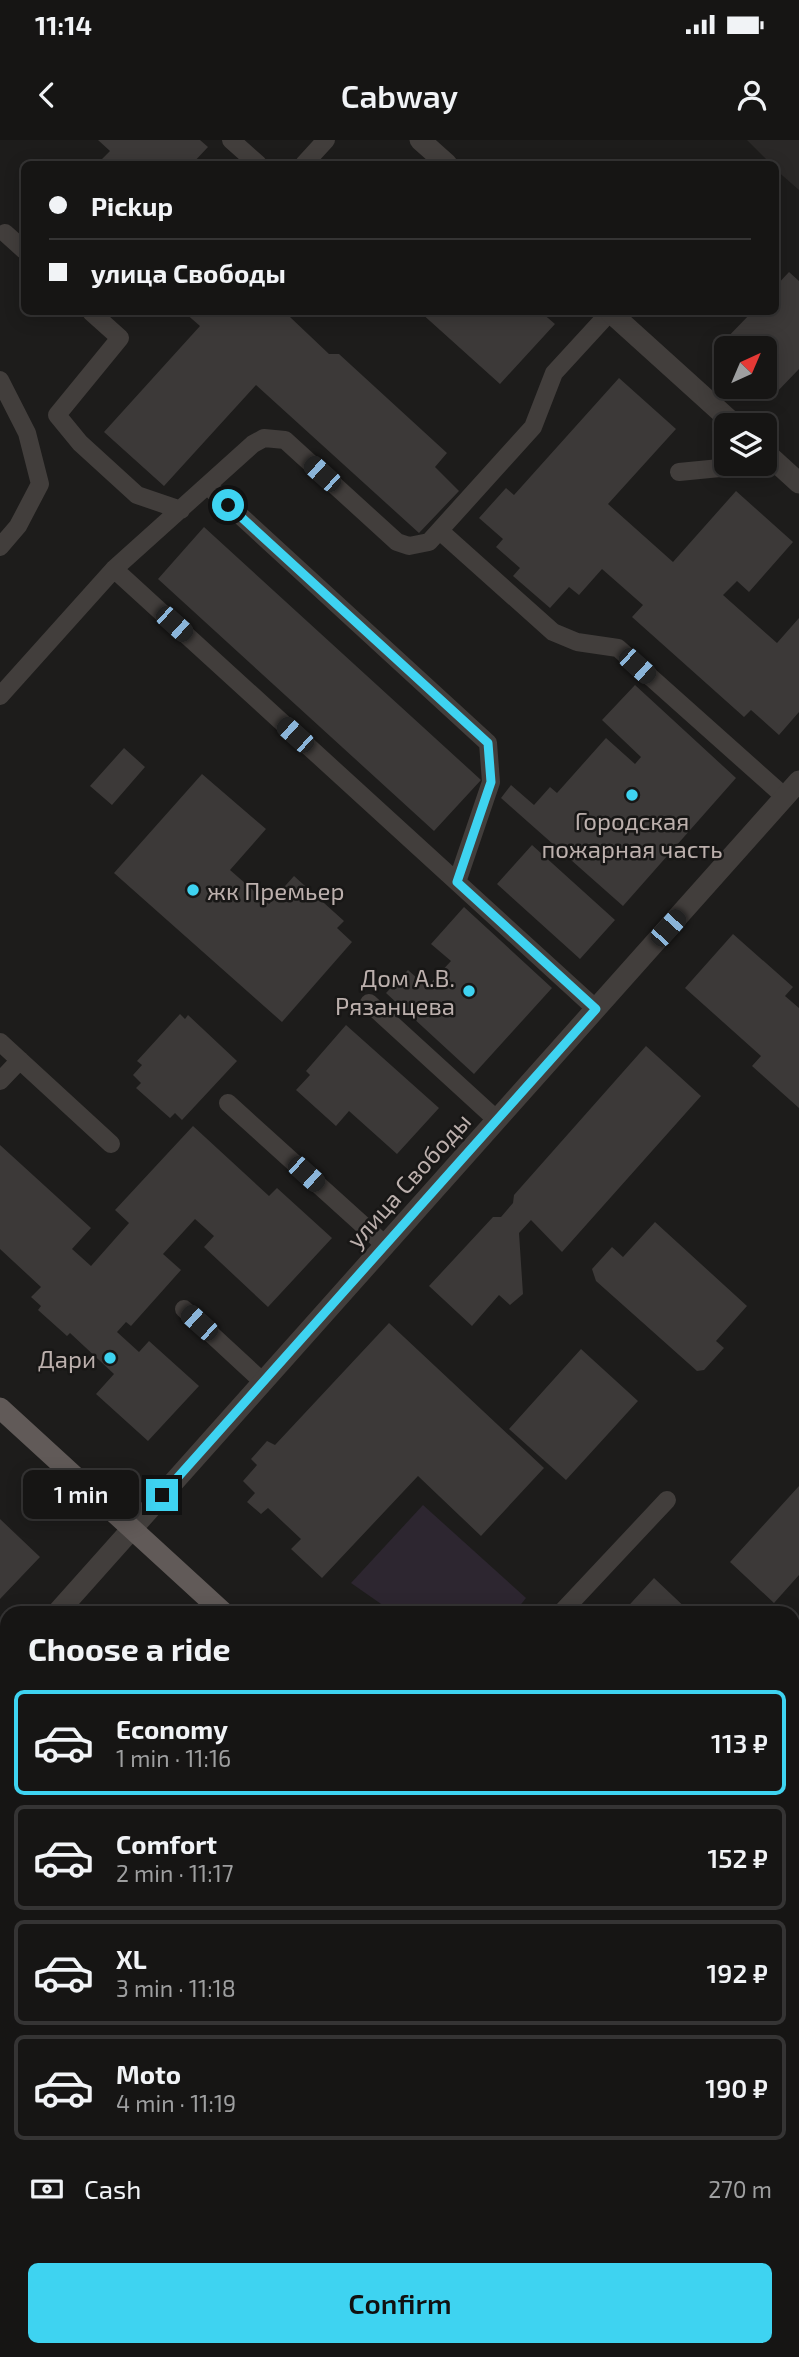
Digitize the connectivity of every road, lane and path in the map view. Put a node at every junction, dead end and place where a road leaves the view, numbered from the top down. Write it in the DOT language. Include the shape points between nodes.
graph roads {
  1 [pos="232,140"];
  2 [pos="326,140"];
  3 [pos="420,140"];
  4 [pos="255,161"];
  5 [pos="307,161"];
  6 [pos="444,161"];
  7 [pos="5,233"];
  8 [pos="21,247"];
  9 [pos="94,315"];
  10 [pos="607,315"];
  11 [pos="613,315"];
  12 [pos="0,380"];
  13 [pos="722,413"];
  14 [pos="777,463"];
  15 [pos="714,469"];
  16 [pos="679,472"];
  17 [pos="799,483"];
  18 [pos="208,486"];
  19 [pos="181,510"];
  20 [pos="440,531"];
  21 [pos="0,547"];
  22 [pos="114,569"];
  23 [pos="0,696"];
  24 [pos="792,789"];
  25 [pos="457,882"];
  26 [pos="369,1003"];
  27 [pos="596,1009"];
  28 [pos="0,1042"];
  29 [pos="20,1060"];
  30 [pos="0,1082"];
  31 [pos="228,1103"];
  32 [pos="497,1120"];
  33 [pos="111,1144"];
  34 [pos="385,1245"];
  35 [pos="184,1309"];
  36 [pos="263,1382"];
  37 [pos="0,1408"];
  38 [pos="667,1500"];
  39 [pos="132,1529"];
  40 [pos="63,1606"];
  41 [pos="216,1606"];
  42 [pos="568,1606"];
  1 -- 4 [label="lane"];
  2 -- 5 [label="lane"];
  3 -- 6 [label="street"];
  7 -- 8 [label="lane"];
  9 -- 19 [label="lane" via="120,338 57,415 80,443 137,495"];
  10 -- 20 [label="lane" via="554,373 533,427"];
  11 -- 13 [label="street"];
  12 -- 21 [label="lane" via="27,433 40,484 18,526"];
  14 -- 17 [label="street"];
  15 -- 16 [label="lane"];
  18 -- 19 [label="lane"];
  18 -- 20 [label="lane" via="253,444 275,438 285,440 397,542 420,545"];
  18 -- 25 [label="lane" via="488,743 491,782"];
  19 -- 22 [label="lane"];
  20 -- 24 [label="lane" via="553,632 577,642 618,648"];
  22 -- 23 [label="lane"];
  22 -- 25 [label="lane"];
  24 -- 27 [label="street, улица Свободы"];
  25 -- 27 [label="lane"];
  26 -- 32 [label="lane"];
  27 -- 32 [label="street, улица Свободы"];
  28 -- 29 [label="lane"];
  29 -- 30 [label="lane"];
  29 -- 33 [label="lane"];
  31 -- 34 [label="lane"];
  32 -- 34 [label="street, улица Свободы"];
  34 -- 36 [label="street, улица Свободы"];
  35 -- 36 [label="lane"];
  36 -- 39 [label="street, улица Свободы"];
  37 -- 39 [label="main road"];
  38 -- 42 [label="lane"];
  39 -- 40 [label="street, улица Свободы"];
  39 -- 41 [label="main road"];
}
